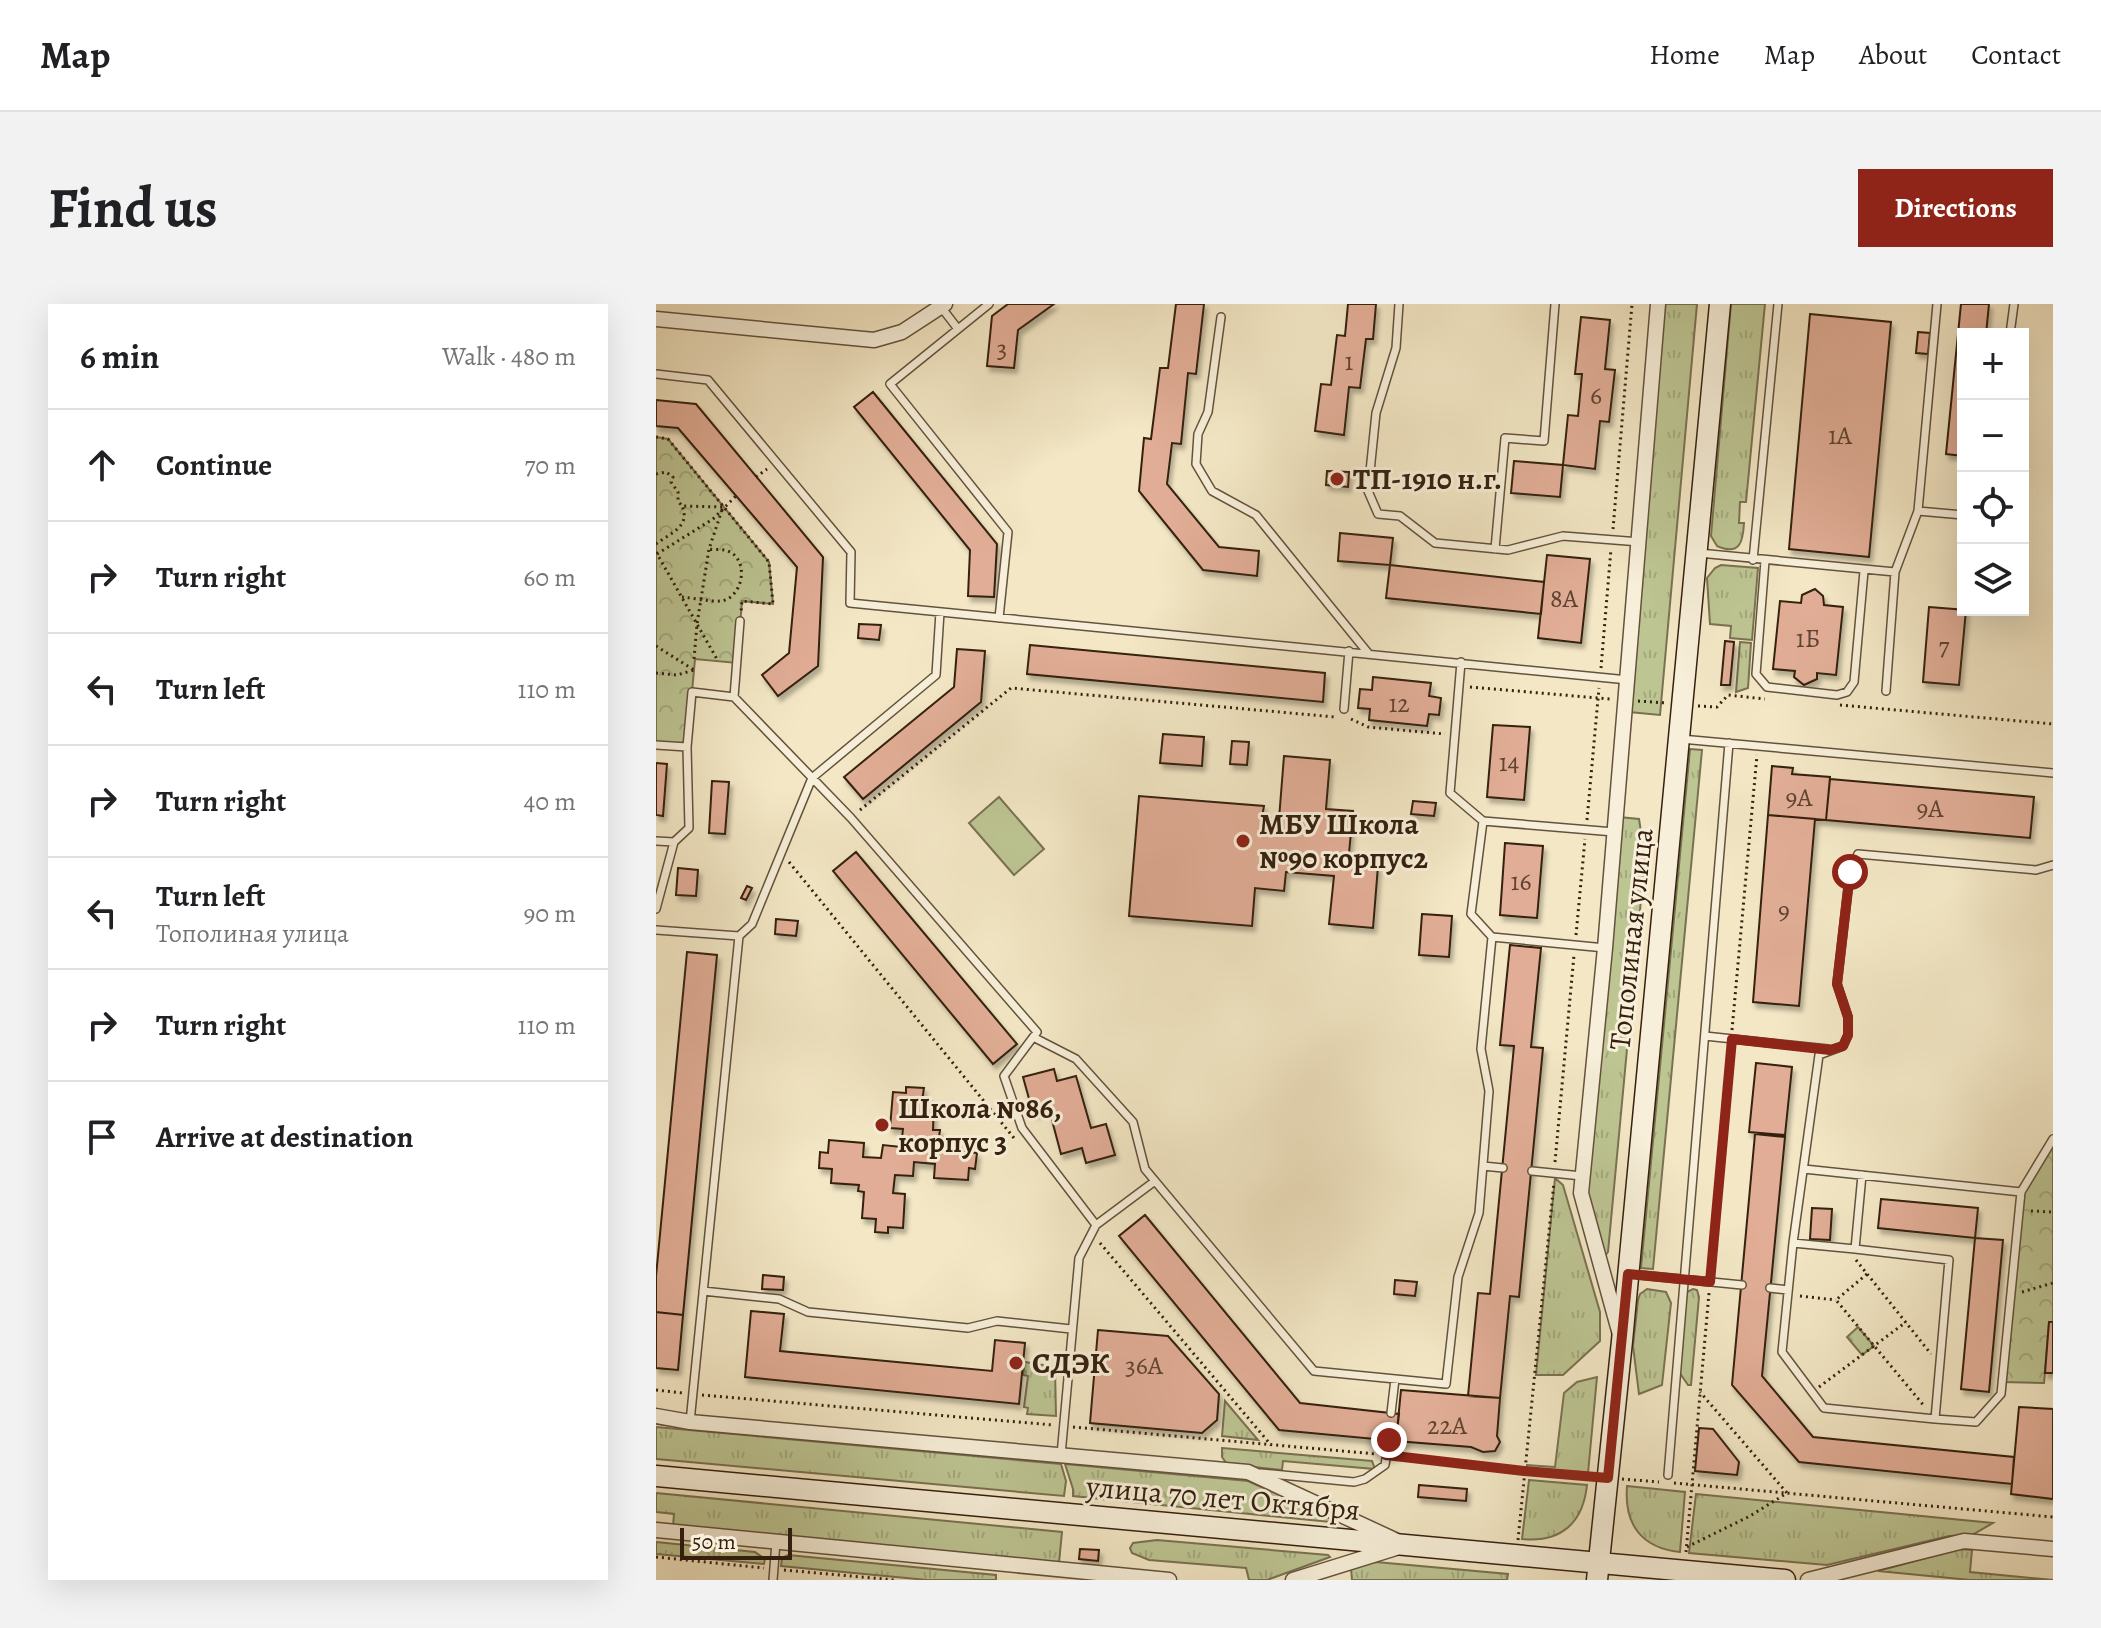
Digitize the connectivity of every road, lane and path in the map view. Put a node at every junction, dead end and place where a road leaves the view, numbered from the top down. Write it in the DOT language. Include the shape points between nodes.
graph roads {
  1 [pos="989,304"];
  2 [pos="1399,304"];
  3 [pos="1555,304"];
  4 [pos="1632,304"];
  5 [pos="1658,304"];
  6 [pos="1720,304"];
  7 [pos="1778,304"];
  8 [pos="1930,304"];
  9 [pos="1937,304"];
  10 [pos="2014,304"];
  11 [pos="943,306"];
  12 [pos="1221,317"];
  13 [pos="656,319"];
  14 [pos="2011,328"];
  15 [pos="958,329"];
  16 [pos="656,374"];
  17 [pos="656,437"];
  18 [pos="656,474"];
  19 [pos="736,496"];
  20 [pos="682,506"];
  21 [pos="723,507"];
  22 [pos="1918,511"];
  23 [pos="1957,514"];
  24 [pos="1612,541"];
  25 [pos="1640,542"];
  26 [pos="656,544"];
  27 [pos="709,549"];
  28 [pos="1495,549"];
  29 [pos="657,553"];
  30 [pos="1697,553"];
  31 [pos="1753,560"];
  32 [pos="1765,561"];
  33 [pos="1864,571"];
  34 [pos="1895,572"];
  35 [pos="682,597"];
  36 [pos="701,598"];
  37 [pos="940,612"];
  38 [pos="999,618"];
  39 [pos="740,621"];
  40 [pos="697,624"];
  41 [pos="656,646"];
  42 [pos="1349,651"];
  43 [pos="1368,653"];
  44 [pos="694,659"];
  45 [pos="718,661"];
  46 [pos="1461,662"];
  47 [pos="656,673"];
  48 [pos="1600,677"];
  49 [pos="1628,680"];
  50 [pos="1459,686"];
  51 [pos="1886,691"];
  52 [pos="734,697"];
  53 [pos="1597,698"];
  54 [pos="1775,699"];
  55 [pos="1626,700"];
  56 [pos="1683,705"];
  57 [pos="1837,705"];
  58 [pos="1344,709"];
  59 [pos="2053,724"];
  60 [pos="1455,735"];
  61 [pos="1680,739"];
  62 [pos="1729,743"];
  63 [pos="656,745"];
  64 [pos="1758,746"];
  65 [pos="687,747"];
  66 [pos="2053,773"];
  67 [pos="812,778"];
  68 [pos="851,818"];
  69 [pos="1483,821"];
  70 [pos="1586,828"];
  71 [pos="1614,832"];
  72 [pos="656,841"];
  73 [pos="674,842"];
  74 [pos="2053,865"];
  75 [pos="656,909"];
  76 [pos="656,930"];
  77 [pos="739,936"];
  78 [pos="1492,937"];
  79 [pos="1575,946"];
  80 [pos="1605,948"];
  81 [pos="1705,1036"];
  82 [pos="1035,1038"];
  83 [pos="1732,1039"];
  84 [pos="1830,1050"];
  85 [pos="2053,1139"];
  86 [pos="1483,1166"];
  87 [pos="1503,1168"];
  88 [pos="1804,1169"];
  89 [pos="1532,1171"];
  90 [pos="1554,1173"];
  91 [pos="1862,1175"];
  92 [pos="1582,1176"];
  93 [pos="1155,1181"];
  94 [pos="2021,1192"];
  95 [pos="2019,1210"];
  96 [pos="2053,1212"];
  97 [pos="1096,1225"];
  98 [pos="1793,1243"];
  99 [pos="1846,1248"];
  100 [pos="1855,1249"];
  101 [pos="1628,1274"];
  102 [pos="1867,1274"];
  103 [pos="1684,1280"];
  104 [pos="1710,1282"];
  105 [pos="2053,1283"];
  106 [pos="1742,1285"];
  107 [pos="1770,1288"];
  108 [pos="703,1291"];
  109 [pos="1788,1292"];
  110 [pos="2011,1292"];
  111 [pos="1836,1300"];
  112 [pos="1906,1322"];
  113 [pos="1071,1329"];
  114 [pos="1622,1341"];
  115 [pos="1874,1346"];
  116 [pos="1940,1364"];
  117 [pos="1395,1379"];
  118 [pos="656,1390"];
  119 [pos="1700,1392"];
  120 [pos="1812,1392"];
  121 [pos="693,1394"];
  122 [pos="1391,1413"];
  123 [pos="656,1416"];
  124 [pos="1935,1419"];
  125 [pos="690,1422"];
  126 [pos="1064,1426"];
  127 [pos="1389,1440"];
  128 [pos="1061,1455"];
  129 [pos="1386,1455"];
  130 [pos="1524,1471"];
  131 [pos="1248,1472"];
  132 [pos="1668,1475"];
  133 [pos="656,1476"];
  134 [pos="1608,1478"];
  135 [pos="1692,1485"];
  136 [pos="1787,1493"];
  137 [pos="2053,1517"];
  138 [pos="656,1530"];
  139 [pos="776,1542"];
  140 [pos="1406,1545"];
  141 [pos="1687,1547"];
  142 [pos="2053,1549"];
  143 [pos="1516,1555"];
  144 [pos="1338,1564"];
  145 [pos="1684,1570"];
  146 [pos="1598,1571"];
  147 [pos="1102,1577"];
  148 [pos="773,1580"];
  149 [pos="1169,1580"];
  150 [pos="1293,1580"];
  151 [pos="1337,1580"];
  152 [pos="1785,1580"];
  153 [pos="1808,1580"];
  1 -- 15 [label="lane"];
  2 -- 28 [label="lane" via="1396,348 1376,413 1368,491 1378,514 1400,516 1435,543"];
  3 -- 28 [label="lane" via="1544,441 1505,438"];
  4 -- 24 [label="path"];
  5 -- 25 [label="street"];
  6 -- 30 [label="main road, Тополиная улица"];
  7 -- 31 [label="lane"];
  8 -- 9 [label="lane"];
  9 -- 22 [label="lane"];
  10 -- 14 [label="lane"];
  11 -- 13 [label="street" via="902,332 874,340"];
  11 -- 15 [label="lane"];
  12 -- 43 [label="lane" via="1196,464 1212,491 1256,515"];
  15 -- 38 [label="lane" via="890,384 1008,532"];
  16 -- 37 [label="lane" via="708,380 851,552 850,603"];
  17 -- 21 [label="path" via="668,439"];
  18 -- 20 [label="path" via="673,477"];
  19 -- 21 [label="path"];
  20 -- 21 [label="path"];
  20 -- 26 [label="path" via="683,524"];
  21 -- 27 [label="path"];
  21 -- 29 [label="path" via="713,519"];
  21 -- 39 [label="path" via="769,562 773,604 742,601"];
  22 -- 23 [label="lane"];
  22 -- 34 [label="lane"];
  24 -- 25 [label="lane"];
  24 -- 28 [label="lane" via="1563,536"];
  24 -- 48 [label="path"];
  25 -- 49 [label="street"];
  27 -- 36 [label="path"];
  27 -- 36 [label="path" via="728,551 736,558 741,583 729,598"];
  29 -- 35 [label="path"];
  30 -- 31 [label="lane"];
  30 -- 56 [label="main road, Тополиная улица"];
  31 -- 32 [label="lane"];
  32 -- 33 [label="lane"];
  32 -- 33 [label="lane" via="1759,681 1767,687 1837,695 1854,682"];
  33 -- 34 [label="lane"];
  34 -- 51 [label="lane"];
  35 -- 36 [label="path"];
  35 -- 40 [label="path"];
  36 -- 40 [label="path"];
  37 -- 38 [label="lane"];
  37 -- 67 [label="lane" via="936,675"];
  38 -- 42 [label="lane"];
  39 -- 52 [label="lane"];
  40 -- 44 [label="path"];
  40 -- 45 [label="path"];
  41 -- 47 [label="path" via="694,670"];
  42 -- 43 [label="lane"];
  42 -- 58 [label="lane"];
  43 -- 46 [label="lane"];
  46 -- 48 [label="lane"];
  46 -- 50 [label="lane"];
  48 -- 49 [label="lane"];
  48 -- 53 [label="path"];
  49 -- 55 [label="street"];
  50 -- 53 [label="path"];
  50 -- 60 [label="lane"];
  52 -- 65 [label="lane" via="692,692"];
  52 -- 67 [label="lane"];
  53 -- 55 [label="path"];
  53 -- 70 [label="path"];
  54 -- 56 [label="path" via="1728,695 1717,707"];
  55 -- 56 [label="path"];
  55 -- 71 [label="street"];
  56 -- 61 [label="main road, Тополиная улица"];
  57 -- 59 [label="path"];
  60 -- 68 [label="path" via="1368,727 1353,719 1011,688"];
  60 -- 69 [label="lane" via="1450,793"];
  61 -- 62 [label="lane"];
  61 -- 101 [label="main road, Тополиная улица"];
  62 -- 64 [label="lane"];
  62 -- 81 [label="lane"];
  63 -- 65 [label="lane"];
  64 -- 66 [label="lane"];
  64 -- 83 [label="path"];
  65 -- 73 [label="lane" via="689,828"];
  67 -- 68 [label="lane"];
  67 -- 77 [label="lane" via="752,924"];
  68 -- 82 [label="lane" via="1037,1032"];
  69 -- 70 [label="lane"];
  69 -- 78 [label="lane" via="1471,914"];
  70 -- 71 [label="lane"];
  70 -- 79 [label="path"];
  71 -- 80 [label="street"];
  72 -- 73 [label="lane"];
  73 -- 75 [label="lane"];
  74 -- 84 [label="lane" via="2036,870 1858,854 1850,872 1837,984 1848,1035 1843,1046"];
  76 -- 77 [label="lane"];
  77 -- 108 [label="lane"];
  78 -- 79 [label="lane"];
  78 -- 86 [label="lane" via="1481,1049 1489,1091"];
  79 -- 80 [label="lane"];
  79 -- 90 [label="path"];
  80 -- 92 [label="street"];
  81 -- 83 [label="lane"];
  81 -- 103 [label="lane"];
  82 -- 93 [label="lane" via="1076,1059 1133,1122 1145,1169"];
  82 -- 97 [label="lane" via="1004,1076 1022,1128"];
  83 -- 84 [label="lane"];
  83 -- 104 [label="path"];
  84 -- 88 [label="lane" via="1819,1055"];
  85 -- 94 [label="lane"];
  86 -- 87 [label="lane"];
  86 -- 117 [label="lane" via="1479,1213 1458,1277 1446,1384"];
  88 -- 91 [label="lane"];
  88 -- 98 [label="lane"];
  89 -- 90 [label="lane"];
  90 -- 92 [label="lane"];
  90 -- 130 [label="path"];
  91 -- 94 [label="lane"];
  91 -- 100 [label="lane"];
  92 -- 114 [label="street" via="1581,1193"];
  93 -- 97 [label="lane"];
  93 -- 117 [label="lane" via="1314,1371"];
  94 -- 95 [label="lane"];
  95 -- 96 [label="path"];
  95 -- 110 [label="lane"];
  97 -- 113 [label="lane" via="1079,1258"];
  98 -- 99 [label="lane"];
  98 -- 109 [label="lane"];
  99 -- 100 [label="lane"];
  99 -- 102 [label="path"];
  100 -- 116 [label="lane" via="1949,1260"];
  101 -- 103 [label="lane"];
  101 -- 114 [label="main road, Тополиная улица"];
  102 -- 111 [label="path"];
  102 -- 112 [label="path"];
  103 -- 104 [label="lane"];
  103 -- 132 [label="lane"];
  104 -- 106 [label="lane"];
  104 -- 119 [label="path"];
  105 -- 110 [label="path"];
  107 -- 109 [label="lane"];
  108 -- 113 [label="lane" via="779,1299 808,1312 968,1328 997,1321"];
  108 -- 121 [label="lane"];
  109 -- 111 [label="path"];
  109 -- 120 [label="lane" via="1782,1352"];
  110 -- 124 [label="lane" via="2001,1394 1976,1422"];
  111 -- 115 [label="path"];
  112 -- 115 [label="path"];
  112 -- 116 [label="path"];
  113 -- 126 [label="lane"];
  114 -- 134 [label="main road, Тополиная улица"];
  115 -- 120 [label="path"];
  115 -- 124 [label="path"];
  116 -- 124 [label="lane"];
  117 -- 122 [label="lane"];
  118 -- 121 [label="path"];
  119 -- 135 [label="path"];
  119 -- 136 [label="path"];
  120 -- 124 [label="lane" via="1824,1408"];
  121 -- 125 [label="lane"];
  121 -- 126 [label="path"];
  123 -- 125 [label="street"];
  125 -- 128 [label="street"];
  126 -- 128 [label="lane"];
  126 -- 129 [label="path"];
  127 -- 129 [label="lane"];
  128 -- 131 [label="street"];
  129 -- 130 [label="path"];
  129 -- 131 [label="lane" via="1381,1469 1354,1482"];
  130 -- 134 [label="path"];
  130 -- 143 [label="path"];
  131 -- 140 [label="street"];
  133 -- 140 [label="main road, улица 70 лет Октября"];
  134 -- 135 [label="path"];
  134 -- 146 [label="main road, Тополиная улица"];
  135 -- 136 [label="path"];
  135 -- 141 [label="path"];
  136 -- 137 [label="path"];
  136 -- 141 [label="path"];
  138 -- 139 [label="street"];
  139 -- 147 [label="street"];
  139 -- 148 [label="lane"];
  140 -- 143 [label="main road, улица 70 лет Октября"];
  140 -- 144 [label="street"];
  141 -- 145 [label="path"];
  142 -- 153 [label="street" via="1964,1541"];
  143 -- 146 [label="main road, улица 70 лет Октября"];
  144 -- 150 [label="street"];
  144 -- 151 [label="lane"];
  145 -- 146 [label="main road, улица 70 лет Октября"];
  145 -- 152 [label="main road, улица 70 лет Октября"];
  147 -- 149 [label="street"];
}
